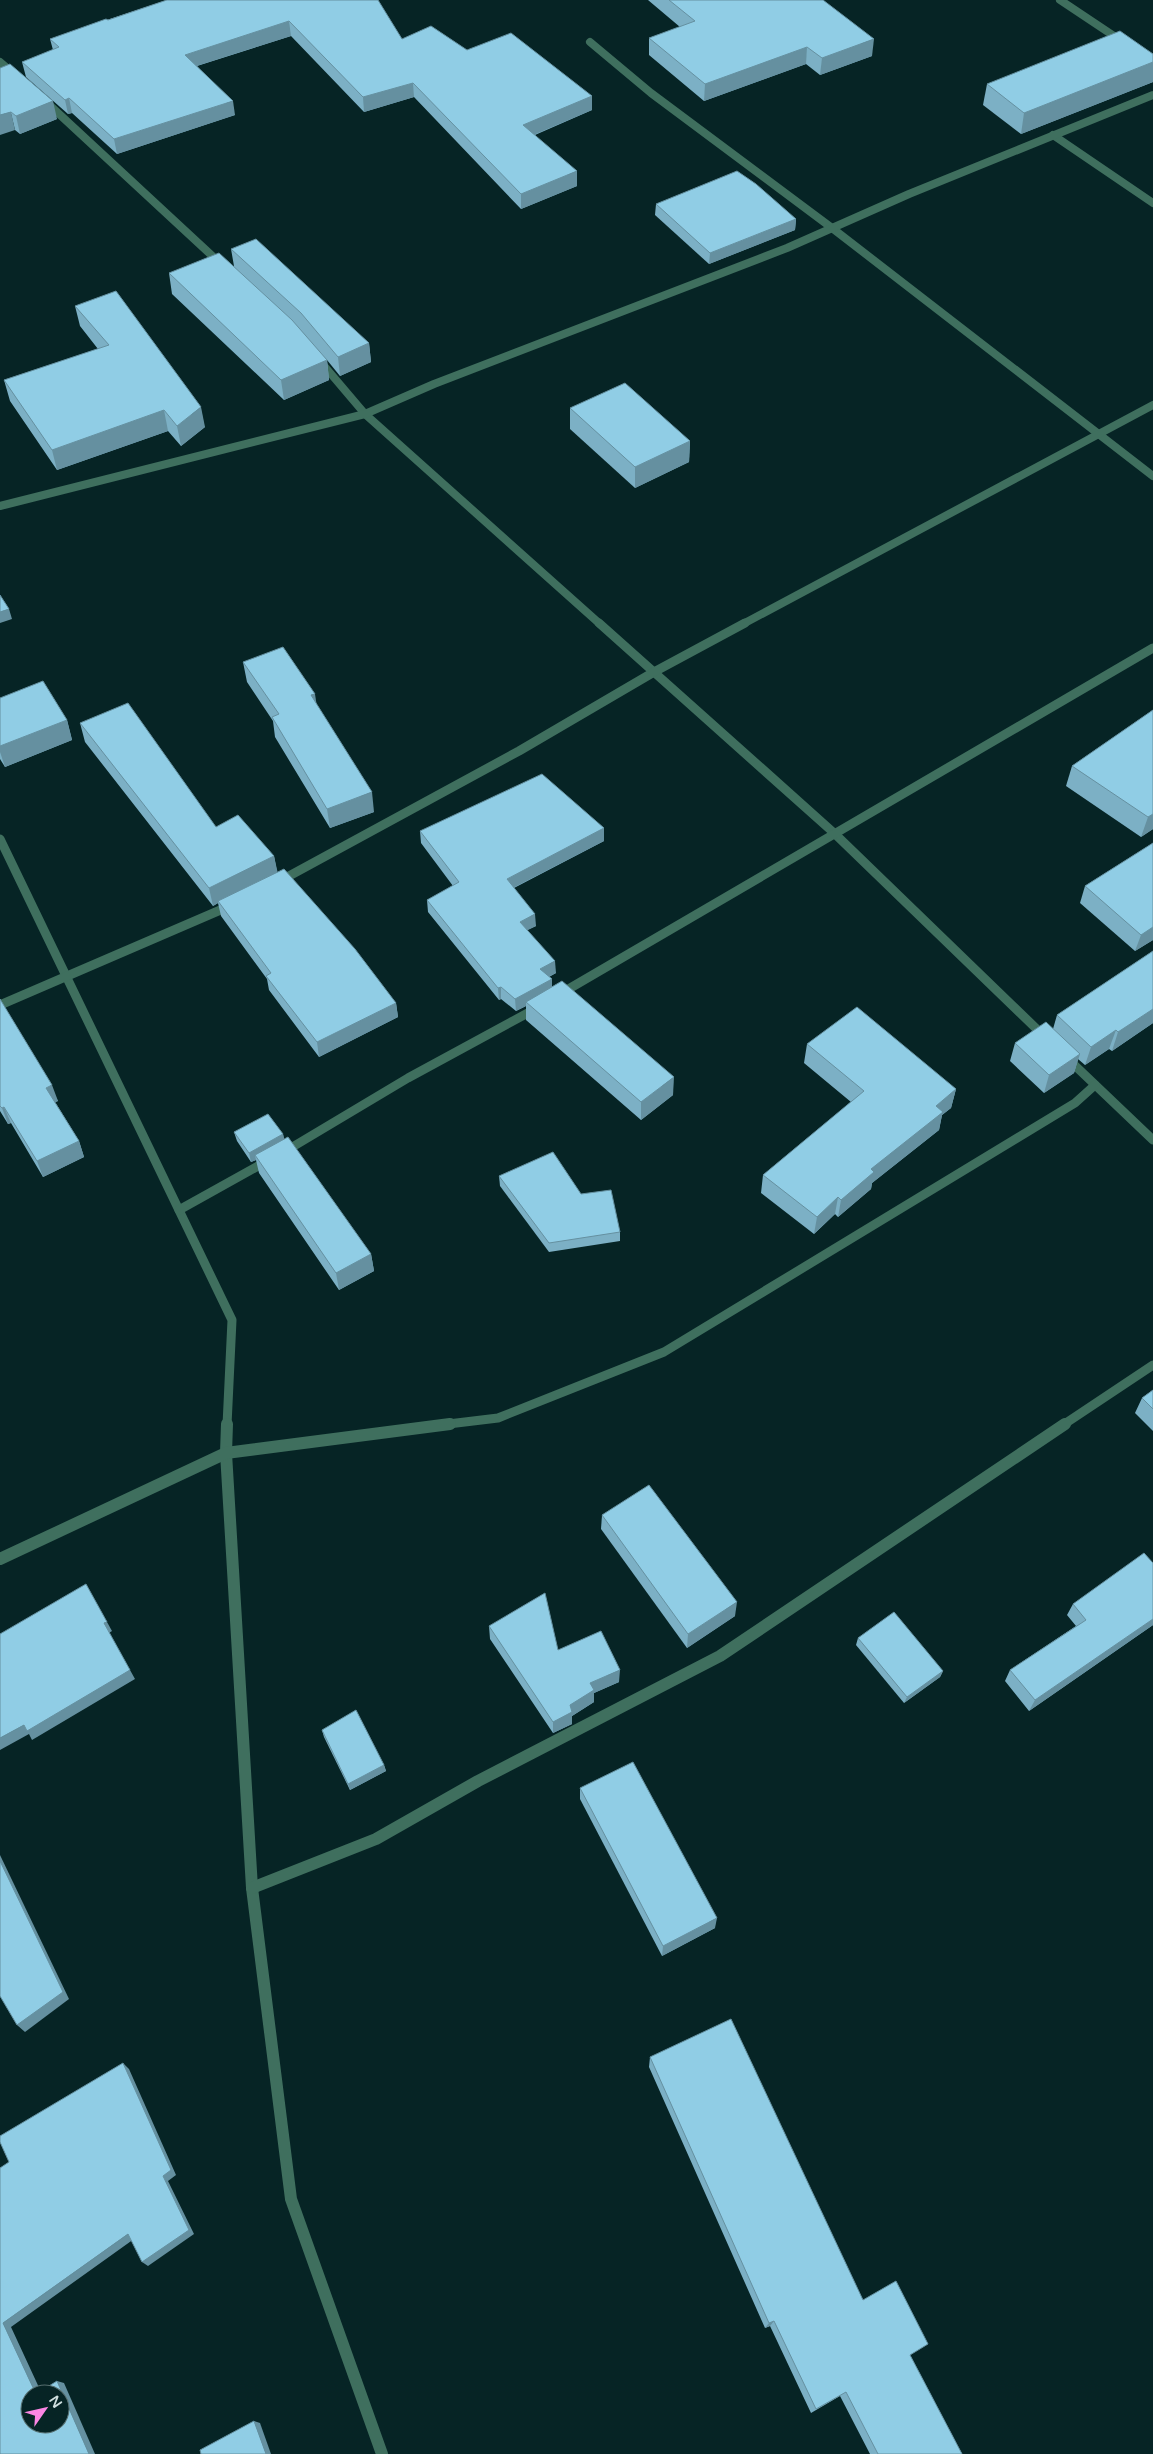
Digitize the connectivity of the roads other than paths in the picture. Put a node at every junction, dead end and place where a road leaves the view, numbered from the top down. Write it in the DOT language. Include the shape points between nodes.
graph roads {
  1 [pos="1060,0"];
  2 [pos="590,42"];
  3 [pos="1130,46"];
  4 [pos="0,62"];
  5 [pos="20,79"];
  6 [pos="1153,95"];
  7 [pos="40,96"];
  8 [pos="1054,135"];
  9 [pos="1153,203"];
  10 [pos="832,228"];
  11 [pos="226,269"];
  12 [pos="311,350"];
  13 [pos="1153,405"];
  14 [pos="365,414"];
  15 [pos="1097,433"];
  16 [pos="1153,476"];
  17 [pos="0,506"];
  18 [pos="1153,648"];
  19 [pos="654,672"];
  20 [pos="834,833"];
  21 [pos="0,839"];
  22 [pos="269,887"];
  23 [pos="243,900"];
  24 [pos="67,977"];
  25 [pos="0,1005"];
  26 [pos="1052,1044"];
  27 [pos="1059,1051"];
  28 [pos="1095,1085"];
  29 [pos="1153,1140"];
  30 [pos="180,1210"];
  31 [pos="1153,1366"];
  32 [pos="226,1454"];
  33 [pos="0,1559"];
  34 [pos="252,1888"];
  35 [pos="382,2454"];
  1 -- 3 [label="street"];
  2 -- 10 [label="street" via="651,93"];
  4 -- 5 [label="street"];
  6 -- 8 [label="street"];
  7 -- 11 [label="street"];
  8 -- 9 [label="street"];
  8 -- 10 [label="street"];
  10 -- 14 [label="street"];
  10 -- 15 [label="street"];
  12 -- 14 [label="street"];
  13 -- 15 [label="street"];
  14 -- 17 [label="street"];
  14 -- 19 [label="street"];
  15 -- 16 [label="street"];
  15 -- 19 [label="street"];
  18 -- 20 [label="street"];
  19 -- 20 [label="street"];
  19 -- 22 [label="street" via="519,751"];
  20 -- 26 [label="street"];
  20 -- 30 [label="street" via="539,1006"];
  21 -- 24 [label="street"];
  23 -- 24 [label="street"];
  24 -- 25 [label="street"];
  24 -- 30 [label="street"];
  27 -- 28 [label="street"];
  28 -- 29 [label="street"];
  28 -- 32 [label="street" via="1075,1103 664,1352 498,1418"];
  30 -- 32 [label="street" via="232,1320"];
  31 -- 34 [label="street" via="720,1656 478,1781 376,1838"];
  32 -- 33 [label="street"];
  32 -- 34 [label="street"];
  34 -- 35 [label="street" via="292,2199"];
}
